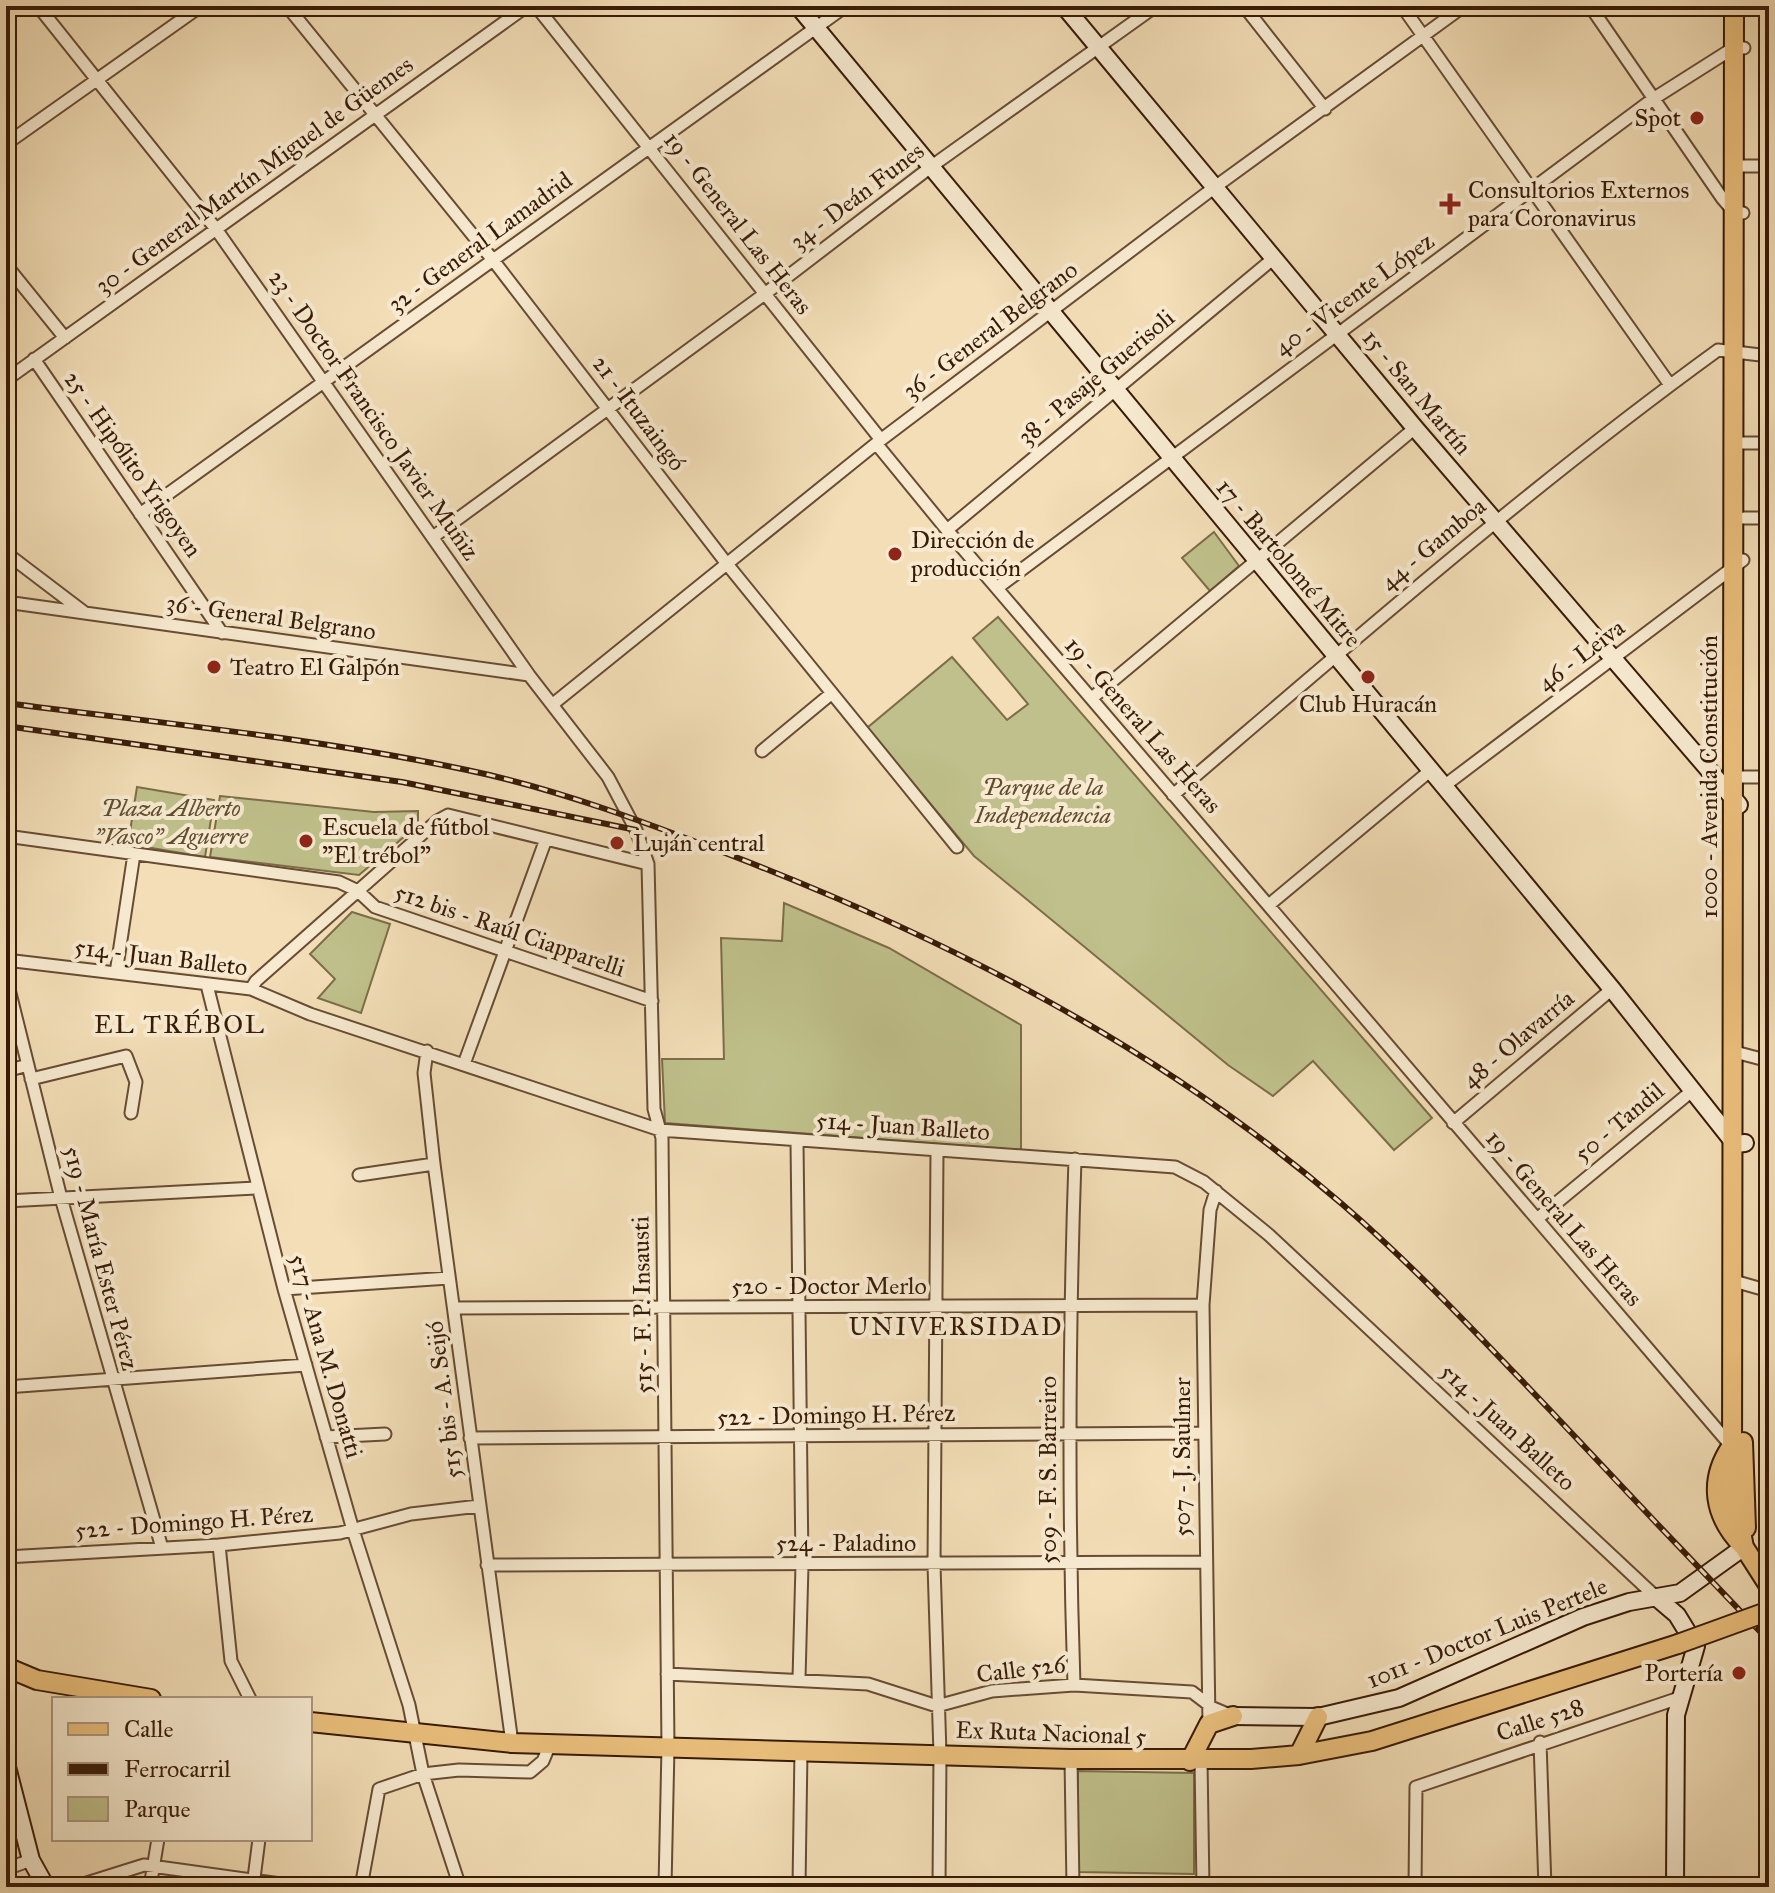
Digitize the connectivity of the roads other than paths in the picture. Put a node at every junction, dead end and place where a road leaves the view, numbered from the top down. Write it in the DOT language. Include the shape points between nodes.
graph roads {
  1 [pos="38,6"];
  2 [pos="201,6"];
  3 [pos="287,6"];
  4 [pos="527,6"];
  5 [pos="536,6"];
  6 [pos="798,6"];
  7 [pos="846,6"];
  8 [pos="1064,6"];
  9 [pos="1156,6"];
  10 [pos="1244,6"];
  11 [pos="1402,6"];
  12 [pos="1464,6"];
  13 [pos="1590,6"];
  14 [pos="1734,6"];
  15 [pos="1743,6"];
  16 [pos="816,28"];
  17 [pos="1424,37"];
  18 [pos="1739,47"];
  19 [pos="1099,48"];
  20 [pos="97,79"];
  21 [pos="1653,99"];
  22 [pos="1325,109"];
  23 [pos="374,116"];
  24 [pos="6,144"];
  25 [pos="651,147"];
  26 [pos="932,166"];
  27 [pos="1739,166"];
  28 [pos="1769,166"];
  29 [pos="1215,187"];
  30 [pos="1534,189"];
  31 [pos="1739,213"];
  32 [pos="216,229"];
  33 [pos="1274,258"];
  34 [pos="493,260"];
  35 [pos="6,265"];
  36 [pos="766,293"];
  37 [pos="1050,311"];
  38 [pos="1336,334"];
  39 [pos="65,338"];
  40 [pos="1740,353"];
  41 [pos="1769,356"];
  42 [pos="34,359"];
  43 [pos="6,380"];
  44 [pos="324,381"];
  45 [pos="1670,385"];
  46 [pos="1114,391"];
  47 [pos="609,409"];
  48 [pos="1415,428"];
  49 [pos="878,442"];
  50 [pos="1743,443"];
  51 [pos="1769,443"];
  52 [pos="1169,458"];
  53 [pos="140,514"];
  54 [pos="1744,518"];
  55 [pos="1769,518"];
  56 [pos="1495,519"];
  57 [pos="947,530"];
  58 [pos="433,537"];
  59 [pos="6,553"];
  60 [pos="1256,563"];
  61 [pos="727,564"];
  62 [pos="1738,564"];
  63 [pos="997,588"];
  64 [pos="6,602"];
  65 [pos="86,613"];
  66 [pos="222,633"];
  67 [pos="1336,656"];
  68 [pos="1611,660"];
  69 [pos="529,675"];
  70 [pos="832,693"];
  71 [pos="1092,698"];
  72 [pos="553,704"];
  73 [pos="762,751"];
  74 [pos="1431,770"];
  75 [pos="1769,777"];
  76 [pos="1444,786"];
  77 [pos="1731,788"];
  78 [pos="1173,795"];
  79 [pos="6,836"];
  80 [pos="546,839"];
  81 [pos="957,847"];
  82 [pos="134,854"];
  83 [pos="648,864"];
  84 [pos="358,891"];
  85 [pos="1270,904"];
  86 [pos="504,952"];
  87 [pos="6,960"];
  88 [pos="116,973"];
  89 [pos="6,977"];
  90 [pos="207,985"];
  91 [pos="251,989"];
  92 [pos="1612,989"];
  93 [pos="652,1001"];
  94 [pos="427,1051"];
  95 [pos="1740,1052"];
  96 [pos="1769,1061"];
  97 [pos="464,1064"];
  98 [pos="28,1065"];
  99 [pos="6,1071"];
  100 [pos="31,1079"];
  101 [pos="1693,1090"];
  102 [pos="131,1113"];
  103 [pos="1453,1123"];
  104 [pos="660,1130"];
  105 [pos="797,1142"];
  106 [pos="1740,1144"];
  107 [pos="937,1151"];
  108 [pos="1075,1159"];
  109 [pos="434,1164"];
  110 [pos="359,1175"];
  111 [pos="256,1188"];
  112 [pos="1216,1191"];
  113 [pos="61,1198"];
  114 [pos="6,1201"];
  115 [pos="1537,1219"];
  116 [pos="449,1278"];
  117 [pos="1739,1282"];
  118 [pos="284,1289"];
  119 [pos="1769,1291"];
  120 [pos="1070,1305"];
  121 [pos="1203,1305"];
  122 [pos="664,1307"];
  123 [pos="936,1307"];
  124 [pos="455,1308"];
  125 [pos="798,1309"];
  126 [pos="306,1365"];
  127 [pos="111,1378"];
  128 [pos="6,1387"];
  129 [pos="1203,1433"];
  130 [pos="385,1434"];
  131 [pos="799,1436"];
  132 [pos="935,1436"];
  133 [pos="326,1437"];
  134 [pos="1070,1437"];
  135 [pos="470,1438"];
  136 [pos="665,1439"];
  137 [pos="1737,1450"];
  138 [pos="479,1506"];
  139 [pos="353,1530"];
  140 [pos="219,1545"];
  141 [pos="1744,1547"];
  142 [pos="162,1548"];
  143 [pos="6,1557"];
  144 [pos="1070,1562"];
  145 [pos="1204,1562"];
  146 [pos="487,1565"];
  147 [pos="802,1565"];
  148 [pos="934,1565"];
  149 [pos="667,1566"];
  150 [pos="1769,1586"];
  151 [pos="1657,1598"];
  152 [pos="1769,1611"];
  153 [pos="1687,1645"];
  154 [pos="6,1667"];
  155 [pos="667,1674"];
  156 [pos="799,1679"];
  157 [pos="37,1680"];
  158 [pos="6,1684"];
  159 [pos="1074,1685"];
  160 [pos="89,1693"];
  161 [pos="130,1697"];
  162 [pos="249,1697"];
  163 [pos="1679,1698"];
  164 [pos="1207,1702"];
  165 [pos="937,1706"];
  166 [pos="1233,1716"];
  167 [pos="1318,1717"];
  168 [pos="312,1722"];
  169 [pos="1209,1724"];
  170 [pos="417,1736"];
  171 [pos="1540,1742"];
  172 [pos="512,1743"];
  173 [pos="550,1744"];
  174 [pos="668,1747"];
  175 [pos="801,1750"];
  176 [pos="940,1754"];
  177 [pos="1299,1755"];
  178 [pos="1071,1759"];
  179 [pos="1195,1761"];
  180 [pos="6,1763"];
  181 [pos="423,1774"];
  182 [pos="158,1841"];
  183 [pos="259,1841"];
  184 [pos="31,1860"];
  185 [pos="153,1865"];
  186 [pos="6,1869"];
  187 [pos="254,1883"];
  188 [pos="46,1887"];
  189 [pos="74,1887"];
  190 [pos="150,1887"];
  191 [pos="303,1887"];
  192 [pos="361,1887"];
  193 [pos="460,1887"];
  194 [pos="665,1887"];
  195 [pos="799,1887"];
  196 [pos="939,1887"];
  197 [pos="1073,1887"];
  198 [pos="1203,1887"];
  199 [pos="1415,1887"];
  200 [pos="1545,1887"];
  201 [pos="1675,1887"];
  1 -- 20 [label="street, 23 - Doctor Francisco Javier Muñiz"];
  2 -- 20 [label="street"];
  3 -- 23 [label="street, 21 - Ituzaingó"];
  4 -- 23 [label="street, 30 - General Martín Miguel de Güemes"];
  5 -- 25 [label="street, 19 - General Las Heras"];
  6 -- 16 [label="street, 17 - Bartolomé Mitre"];
  7 -- 16 [label="street, 32 - General Lamadrid"];
  8 -- 19 [label="street, 15 - San Martín"];
  9 -- 19 [label="street, 34 - Deán Funes"];
  10 -- 22 [label="street"];
  11 -- 17 [label="street"];
  12 -- 17 [label="street, 36 - General Belgrano"];
  13 -- 21 [label="street"];
  14 -- 18 [label="main road, 1000 - Avenida Constitución"];
  15 -- 18 [label="main road, 1000 - Avenida Constitución"];
  16 -- 25 [label="street, 32 - General Lamadrid"];
  16 -- 26 [label="street, 17 - Bartolomé Mitre"];
  17 -- 22 [label="street, 36 - General Belgrano"];
  17 -- 30 [label="street"];
  18 -- 21 [label="street, 40 - Vicente López"];
  18 -- 27 [label="main road, 1000 - Avenida Constitución"];
  19 -- 26 [label="street, 34 - Deán Funes"];
  19 -- 29 [label="street, 15 - San Martín"];
  20 -- 24 [label="street"];
  20 -- 32 [label="street, 23 - Doctor Francisco Javier Muñiz"];
  21 -- 30 [label="street, 40 - Vicente López"];
  21 -- 31 [label="street"];
  22 -- 29 [label="street, 36 - General Belgrano"];
  23 -- 32 [label="street, 30 - General Martín Miguel de Güemes"];
  23 -- 34 [label="street, 21 - Ituzaingó"];
  25 -- 34 [label="street, 32 - General Lamadrid"];
  25 -- 36 [label="street, 19 - General Las Heras"];
  26 -- 36 [label="street, 34 - Deán Funes"];
  26 -- 37 [label="street, 17 - Bartolomé Mitre"];
  27 -- 28 [label="street"];
  27 -- 31 [label="main road, 1000 - Avenida Constitución"];
  29 -- 33 [label="street, 15 - San Martín"];
  29 -- 37 [label="street, 36 - General Belgrano"];
  30 -- 38 [label="street, 40 - Vicente López"];
  30 -- 45 [label="street"];
  31 -- 40 [label="main road, 1000 - Avenida Constitución"];
  32 -- 39 [label="street, 30 - General Martín Miguel de Güemes"];
  32 -- 44 [label="street, 23 - Doctor Francisco Javier Muñiz"];
  33 -- 38 [label="street, 15 - San Martín"];
  33 -- 46 [label="street, 38 - Pasaje Guerisoli"];
  34 -- 44 [label="street, 32 - General Lamadrid"];
  34 -- 47 [label="street, 21 - Ituzaingó"];
  35 -- 39 [label="street, 25 - Hipólito Yrigoyen"];
  36 -- 47 [label="street, 34 - Deán Funes"];
  36 -- 49 [label="street, 19 - General Las Heras"];
  37 -- 46 [label="street, 17 - Bartolomé Mitre"];
  37 -- 49 [label="street, 36 - General Belgrano"];
  38 -- 48 [label="street, 15 - San Martín"];
  38 -- 52 [label="street, 40 - Vicente López"];
  39 -- 42 [label="street, 30 - General Martín Miguel de Güemes"];
  40 -- 41 [label="street"];
  40 -- 45 [label="street, 44 - Gamboa" via="1718,350"];
  40 -- 50 [label="main road, 1000 - Avenida Constitución"];
  40 -- 62 [label="main road, 1000 - Avenida Constitución"];
  42 -- 43 [label="street, 30 - General Martín Miguel de Güemes"];
  42 -- 53 [label="street, 25 - Hipólito Yrigoyen"];
  44 -- 53 [label="street, 32 - General Lamadrid"];
  44 -- 58 [label="street, 23 - Doctor Francisco Javier Muñiz"];
  45 -- 56 [label="street, 44 - Gamboa"];
  46 -- 52 [label="street, 17 - Bartolomé Mitre"];
  46 -- 57 [label="street, 38 - Pasaje Guerisoli"];
  47 -- 58 [label="street, 34 - Deán Funes"];
  47 -- 61 [label="street, 21 - Ituzaingó"];
  48 -- 56 [label="street, 15 - San Martín"];
  48 -- 60 [label="street"];
  49 -- 57 [label="street, 19 - General Las Heras"];
  49 -- 61 [label="street, 36 - General Belgrano"];
  50 -- 51 [label="street"];
  50 -- 54 [label="main road, 1000 - Avenida Constitución"];
  52 -- 60 [label="street, 17 - Bartolomé Mitre"];
  52 -- 63 [label="street, 40 - Vicente López"];
  53 -- 66 [label="street, 25 - Hipólito Yrigoyen"];
  54 -- 55 [label="street"];
  54 -- 62 [label="main road, 1000 - Avenida Constitución"];
  56 -- 67 [label="street, 44 - Gamboa"];
  56 -- 68 [label="street, 15 - San Martín"];
  57 -- 63 [label="street, 19 - General Las Heras"];
  58 -- 69 [label="street, 23 - Doctor Francisco Javier Muñiz"];
  59 -- 65 [label="street"];
  60 -- 67 [label="street, 17 - Bartolomé Mitre"];
  60 -- 71 [label="street"];
  61 -- 70 [label="street, 21 - Ituzaingó"];
  61 -- 72 [label="street, 36 - General Belgrano"];
  62 -- 68 [label="street, 46 - Leiva"];
  62 -- 77 [label="main road, 1000 - Avenida Constitución"];
  63 -- 71 [label="street, 19 - General Las Heras"];
  64 -- 65 [label="street, 36 - General Belgrano"];
  65 -- 66 [label="street, 36 - General Belgrano"];
  66 -- 69 [label="street, 36 - General Belgrano"];
  67 -- 74 [label="street, 17 - Bartolomé Mitre"];
  67 -- 78 [label="street, 44 - Gamboa"];
  68 -- 76 [label="street, 46 - Leiva"];
  68 -- 77 [label="street, 15 - San Martín"];
  69 -- 72 [label="street, 23 - Doctor Francisco Javier Muñiz"];
  70 -- 73 [label="street"];
  70 -- 81 [label="street, 21 - Ituzaingó"];
  71 -- 78 [label="street, 19 - General Las Heras"];
  72 -- 83 [label="street, 23 - Doctor Francisco Javier Muñiz" via="617,793"];
  74 -- 76 [label="street, 17 - Bartolomé Mitre"];
  74 -- 85 [label="street"];
  75 -- 77 [label="street"];
  76 -- 92 [label="street, 17 - Bartolomé Mitre"];
  77 -- 95 [label="main road, 1000 - Avenida Constitución"];
  78 -- 85 [label="street, 19 - General Las Heras"];
  79 -- 82 [label="street, 512 bis - Raúl Ciapparelli"];
  80 -- 83 [label="street"];
  80 -- 84 [label="street" via="456,815 437,821"];
  80 -- 86 [label="street"];
  82 -- 84 [label="street, 512 bis - Raúl Ciapparelli" via="339,882"];
  82 -- 88 [label="street"];
  83 -- 93 [label="street, 515 - F. P. Insausti"];
  84 -- 86 [label="street, 512 bis - Raúl Ciapparelli" via="375,907"];
  84 -- 91 [label="street"];
  85 -- 103 [label="street, 19 - General Las Heras"];
  86 -- 93 [label="street, 512 bis - Raúl Ciapparelli"];
  86 -- 97 [label="street"];
  87 -- 88 [label="street, 514 - Juan Balleto"];
  88 -- 90 [label="street, 514 - Juan Balleto"];
  89 -- 98 [label="street, 519 - María Ester Pérez"];
  90 -- 91 [label="street, 514 - Juan Balleto"];
  90 -- 111 [label="street, 517 - Ana M. Donatti"];
  91 -- 94 [label="street, 514 - Juan Balleto"];
  92 -- 101 [label="street, 17 - Bartolomé Mitre"];
  92 -- 103 [label="street, 48 - Olavarría"];
  93 -- 104 [label="street, 515 - F. P. Insausti" via="654,1109"];
  94 -- 97 [label="street, 514 - Juan Balleto"];
  94 -- 109 [label="street, 515 bis - A. Seijó" via="424,1073"];
  95 -- 96 [label="street"];
  95 -- 106 [label="main road, 1000 - Avenida Constitución"];
  97 -- 104 [label="street, 514 - Juan Balleto"];
  98 -- 99 [label="street"];
  98 -- 100 [label="street, 519 - María Ester Pérez"];
  100 -- 102 [label="street" via="126,1056 136,1082"];
  100 -- 113 [label="street, 519 - María Ester Pérez"];
  101 -- 106 [label="street, 17 - Bartolomé Mitre"];
  101 -- 115 [label="street, 50 - Tandil"];
  103 -- 115 [label="street, 19 - General Las Heras"];
  104 -- 105 [label="street, 514 - Juan Balleto"];
  104 -- 122 [label="street, 515 - F. P. Insausti"];
  105 -- 107 [label="street, 514 - Juan Balleto"];
  105 -- 125 [label="street"];
  106 -- 117 [label="main road, 1000 - Avenida Constitución"];
  107 -- 108 [label="street, 514 - Juan Balleto"];
  107 -- 123 [label="street"];
  108 -- 112 [label="street, 514 - Juan Balleto" via="1175,1167"];
  108 -- 120 [label="street, 509 - F. S. Barreiro"];
  109 -- 110 [label="street"];
  109 -- 116 [label="street, 515 bis - A. Seijó"];
  111 -- 113 [label="street"];
  111 -- 118 [label="street, 517 - Ana M. Donatti"];
  112 -- 121 [label="street, 507 - J. Saulmer"];
  112 -- 151 [label="street, 514 - Juan Balleto"];
  113 -- 114 [label="street"];
  113 -- 127 [label="street, 519 - María Ester Pérez"];
  115 -- 137 [label="street, 19 - General Las Heras"];
  116 -- 118 [label="street"];
  116 -- 124 [label="street, 515 bis - A. Seijó"];
  117 -- 119 [label="street"];
  117 -- 137 [label="main road, 1000 - Avenida Constitución"];
  118 -- 126 [label="street, 517 - Ana M. Donatti"];
  120 -- 121 [label="street, 520 - Doctor Merlo"];
  120 -- 123 [label="street, 520 - Doctor Merlo"];
  120 -- 134 [label="street, 509 - F. S. Barreiro"];
  121 -- 129 [label="street, 507 - J. Saulmer"];
  122 -- 124 [label="street, 520 - Doctor Merlo"];
  122 -- 125 [label="street, 520 - Doctor Merlo"];
  122 -- 136 [label="street, 515 - F. P. Insausti"];
  123 -- 125 [label="street, 520 - Doctor Merlo"];
  123 -- 132 [label="street"];
  124 -- 135 [label="street, 515 bis - A. Seijó"];
  125 -- 131 [label="street"];
  126 -- 127 [label="street"];
  126 -- 133 [label="street, 517 - Ana M. Donatti"];
  127 -- 128 [label="street"];
  127 -- 142 [label="street, 519 - María Ester Pérez"];
  129 -- 134 [label="street, 522 - Domingo H. Pérez"];
  129 -- 145 [label="street, 507 - J. Saulmer"];
  130 -- 133 [label="street"];
  131 -- 132 [label="street, 522 - Domingo H. Pérez"];
  131 -- 136 [label="street, 522 - Domingo H. Pérez"];
  131 -- 147 [label="street"];
  132 -- 134 [label="street, 522 - Domingo H. Pérez"];
  132 -- 148 [label="street"];
  133 -- 139 [label="street, 517 - Ana M. Donatti"];
  134 -- 144 [label="street, 509 - F. S. Barreiro"];
  135 -- 136 [label="street, 522 - Domingo H. Pérez"];
  135 -- 138 [label="street, 515 bis - A. Seijó"];
  136 -- 149 [label="street, 515 - F. P. Insausti"];
  137 -- 141 [label="main road, 1000 - Avenida Constitución" via="1747,1513"];
  137 -- 141 [label="main road" via="1720,1464 1715,1483 1726,1529"];
  138 -- 139 [label="street, 522 - Domingo H. Pérez" via="411,1514"];
  138 -- 146 [label="street, 515 bis - A. Seijó"];
  139 -- 140 [label="street, 522 - Domingo H. Pérez"];
  139 -- 170 [label="street, 517 - Ana M. Donatti"];
  140 -- 142 [label="street, 522 - Domingo H. Pérez"];
  140 -- 162 [label="street" via="231,1661"];
  141 -- 150 [label="main road"];
  141 -- 151 [label="street, 1011 - Doctor Luis Pertele" via="1696,1584"];
  142 -- 143 [label="street, 522 - Domingo H. Pérez"];
  144 -- 145 [label="street, 524 - Paladino"];
  144 -- 148 [label="street, 524 - Paladino"];
  144 -- 159 [label="street, 509 - F. S. Barreiro"];
  145 -- 164 [label="street, 507 - J. Saulmer"];
  146 -- 149 [label="street, 524 - Paladino"];
  146 -- 172 [label="street, 515 bis - A. Seijó"];
  147 -- 148 [label="street, 524 - Paladino"];
  147 -- 149 [label="street, 524 - Paladino"];
  147 -- 156 [label="street"];
  148 -- 165 [label="street"];
  149 -- 155 [label="street, 515 - F. P. Insausti"];
  151 -- 153 [label="street" via="1677,1615"];
  151 -- 167 [label="street, 1011 - Doctor Luis Pertele" via="1583,1617 1399,1698"];
  152 -- 153 [label="main road, Ex Ruta Nacional 5, bridge"];
  153 -- 163 [label="street"];
  153 -- 177 [label="main road, Ex Ruta Nacional 5" via="1372,1741"];
  154 -- 157 [label="main road"];
  155 -- 156 [label="street"];
  155 -- 174 [label="street, 515 - F. P. Insausti"];
  156 -- 165 [label="street" via="868,1684"];
  157 -- 158 [label="main road"];
  157 -- 160 [label="main road"];
  159 -- 164 [label="street, Calle 526" via="1192,1692"];
  159 -- 165 [label="street, Calle 526" via="992,1691"];
  160 -- 161 [label="main road"];
  163 -- 171 [label="street, Calle 528"];
  163 -- 201 [label="street"];
  164 -- 166 [label="street, Calle 526"];
  164 -- 169 [label="street, 507 - J. Saulmer"];
  165 -- 176 [label="street"];
  166 -- 167 [label="street, 1011 - Doctor Luis Pertele"];
  166 -- 169 [label="main road"];
  167 -- 177 [label="main road"];
  168 -- 170 [label="main road, Ex Ruta Nacional 5"];
  169 -- 179 [label="main road"];
  170 -- 172 [label="main road, Ex Ruta Nacional 5"];
  170 -- 181 [label="street, 517 - Ana M. Donatti"];
  171 -- 199 [label="street, Calle 528" via="1416,1787"];
  171 -- 200 [label="street"];
  172 -- 173 [label="main road, Ex Ruta Nacional 5"];
  173 -- 174 [label="main road, Ex Ruta Nacional 5"];
  173 -- 181 [label="street" via="543,1761 530,1772"];
  174 -- 175 [label="main road, Ex Ruta Nacional 5"];
  174 -- 194 [label="street, 515 - F. P. Insausti"];
  175 -- 176 [label="main road, Ex Ruta Nacional 5"];
  175 -- 195 [label="street"];
  176 -- 178 [label="main road, Ex Ruta Nacional 5"];
  176 -- 196 [label="street"];
  177 -- 179 [label="main road, Ex Ruta Nacional 5"];
  178 -- 179 [label="main road, Ex Ruta Nacional 5"];
  178 -- 197 [label="street"];
  179 -- 198 [label="street"];
  180 -- 184 [label="street"];
  181 -- 192 [label="street" via="376,1793"];
  181 -- 193 [label="street, 517 - Ana M. Donatti"];
  182 -- 185 [label="street"];
  183 -- 187 [label="street"];
  184 -- 186 [label="street"];
  184 -- 188 [label="street"];
  185 -- 187 [label="street"];
  185 -- 189 [label="street"];
  185 -- 190 [label="street"];
  187 -- 191 [label="street"];
}
